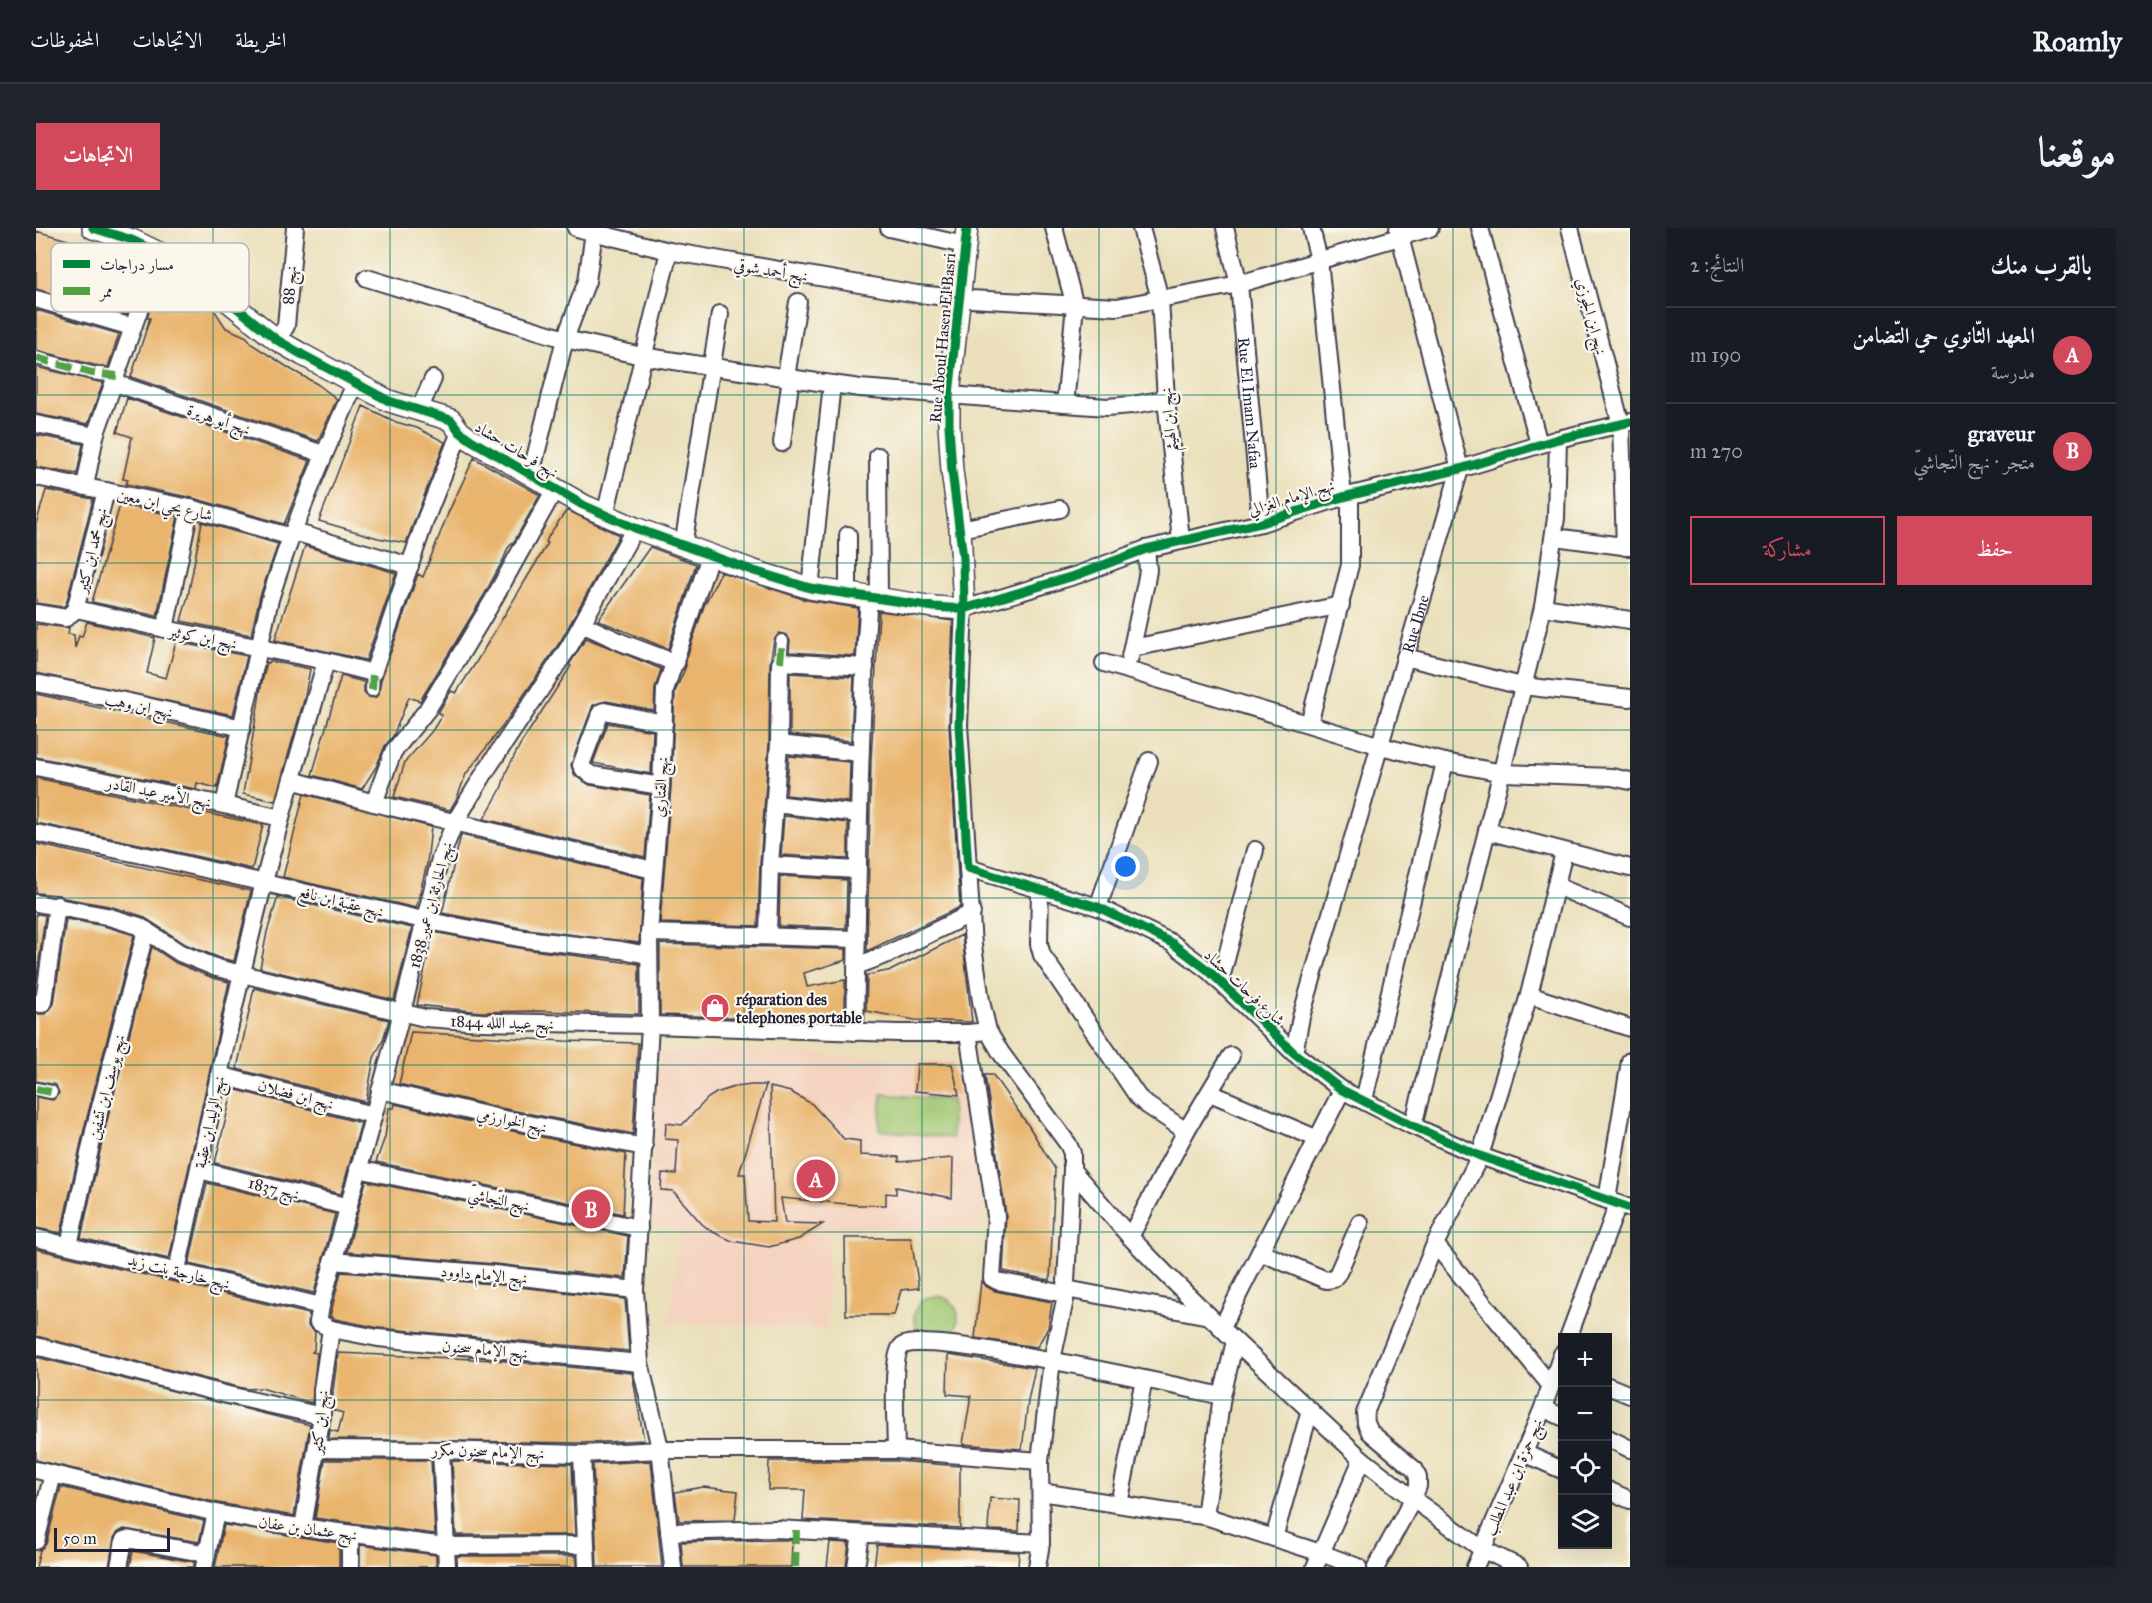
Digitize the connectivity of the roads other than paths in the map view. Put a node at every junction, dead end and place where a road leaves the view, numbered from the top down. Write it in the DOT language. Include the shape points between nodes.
graph roads {
  1 [pos="93,228"];
  2 [pos="295,228"];
  3 [pos="576,228"];
  4 [pos="889,228"];
  5 [pos="1054,228"];
  6 [pos="1141,228"];
  7 [pos="1225,228"];
  8 [pos="1311,228"];
  9 [pos="1430,228"];
  10 [pos="1480,228"];
  11 [pos="1570,228"];
  12 [pos="594,232"];
  13 [pos="1399,233"];
  14 [pos="966,236"];
  15 [pos="138,243"];
  16 [pos="669,251"];
  17 [pos="1320,260"];
  18 [pos="367,278"];
  19 [pos="1239,284"];
  20 [pos="36,299"];
  21 [pos="965,299"];
  22 [pos="1160,299"];
  23 [pos="798,302"];
  24 [pos="51,303"];
  25 [pos="1075,306"];
  26 [pos="81,312"];
  27 [pos="137,312"];
  28 [pos="242,312"];
  29 [pos="720,314"];
  30 [pos="132,327"];
  31 [pos="565,339"];
  32 [pos="277,340"];
  33 [pos="642,356"];
  34 [pos="36,358"];
  35 [pos="713,367"];
  36 [pos="788,377"];
  37 [pos="433,379"];
  38 [pos="116,380"];
  39 [pos="355,384"];
  40 [pos="832,384"];
  41 [pos="950,395"];
  42 [pos="1166,399"];
  43 [pos="1065,404"];
  44 [pos="419,410"];
  45 [pos="36,424"];
  46 [pos="1625,424"];
  47 [pos="460,432"];
  48 [pos="95,436"];
  49 [pos="1558,439"];
  50 [pos="782,443"];
  51 [pos="1539,444"];
  52 [pos="324,454"];
  53 [pos="878,456"];
  54 [pos="1460,469"];
  55 [pos="531,474"];
  56 [pos="37,483"];
  57 [pos="84,486"];
  58 [pos="555,489"];
  59 [pos="106,491"];
  60 [pos="1346,496"];
  61 [pos="189,508"];
  62 [pos="1060,509"];
  63 [pos="605,515"];
  64 [pos="1261,523"];
  65 [pos="635,528"];
  66 [pos="960,529"];
  67 [pos="293,534"];
  68 [pos="848,535"];
  69 [pos="1555,537"];
  70 [pos="1181,540"];
  71 [pos="682,546"];
  72 [pos="1627,547"];
  73 [pos="1146,549"];
  74 [pos="710,556"];
  75 [pos="410,566"];
  76 [pos="810,588"];
  77 [pos="848,594"];
  78 [pos="874,598"];
  79 [pos="1341,605"];
  80 [pos="1543,607"];
  81 [pos="964,609"];
  82 [pos="75,610"];
  83 [pos="36,613"];
  84 [pos="1630,620"];
  85 [pos="582,624"];
  86 [pos="165,629"];
  87 [pos="782,641"];
  88 [pos="258,648"];
  89 [pos="1133,648"];
  90 [pos="1405,657"];
  91 [pos="326,661"];
  92 [pos="780,662"];
  93 [pos="676,663"];
  94 [pos="1104,663"];
  95 [pos="865,667"];
  96 [pos="1126,669"];
  97 [pos="373,673"];
  98 [pos="36,683"];
  99 [pos="1522,686"];
  100 [pos="372,690"];
  101 [pos="1630,698"];
  102 [pos="664,723"];
  103 [pos="1309,724"];
  104 [pos="242,729"];
  105 [pos="779,744"];
  106 [pos="1380,746"];
  107 [pos="860,753"];
  108 [pos="1149,761"];
  109 [pos="1445,762"];
  110 [pos="36,767"];
  111 [pos="1503,773"];
  112 [pos="292,780"];
  113 [pos="1630,781"];
  114 [pos="661,786"];
  115 [pos="374,803"];
  116 [pos="775,804"];
  117 [pos="224,805"];
  118 [pos="859,814"];
  119 [pos="281,819"];
  120 [pos="454,822"];
  121 [pos="1487,831"];
  122 [pos="36,833"];
  123 [pos="1256,850"];
  124 [pos="1564,852"];
  125 [pos="770,865"];
  126 [pos="968,868"];
  127 [pos="1630,868"];
  128 [pos="653,870"];
  129 [pos="857,870"];
  130 [pos="265,883"];
  131 [pos="1556,886"];
  132 [pos="1040,889"];
  133 [pos="36,903"];
  134 [pos="57,905"];
  135 [pos="1098,907"];
  136 [pos="972,913"];
  137 [pos="1630,917"];
  138 [pos="423,920"];
  139 [pos="146,930"];
  140 [pos="649,933"];
  141 [pos="768,935"];
  142 [pos="857,939"];
  143 [pos="648,955"];
  144 [pos="856,966"];
  145 [pos="243,974"];
  146 [pos="1220,982"];
  147 [pos="1529,995"];
  148 [pos="36,1003"];
  149 [pos="402,1012"];
  150 [pos="650,1025"];
  151 [pos="1630,1028"];
  152 [pos="988,1031"];
  153 [pos="855,1032"];
  154 [pos="968,1033"];
  155 [pos="1293,1053"];
  156 [pos="1231,1056"];
  157 [pos="1630,1061"];
  158 [pos="219,1075"];
  159 [pos="36,1089"];
  160 [pos="380,1090"];
  161 [pos="1342,1090"];
  162 [pos="51,1092"];
  163 [pos="1210,1093"];
  164 [pos="1364,1100"];
  165 [pos="373,1115"];
  166 [pos="1413,1126"];
  167 [pos="1186,1131"];
  168 [pos="1318,1139"];
  169 [pos="644,1148"];
  170 [pos="1480,1156"];
  171 [pos="358,1169"];
  172 [pos="199,1170"];
  173 [pos="1072,1170"];
  174 [pos="1618,1204"];
  175 [pos="349,1207"];
  176 [pos="1360,1223"];
  177 [pos="639,1228"];
  178 [pos="1130,1237"];
  179 [pos="36,1238"];
  180 [pos="1435,1244"];
  181 [pos="69,1245"];
  182 [pos="1260,1252"];
  183 [pos="332,1261"];
  184 [pos="177,1270"];
  185 [pos="635,1290"];
  186 [pos="1065,1291"];
  187 [pos="323,1319"];
  188 [pos="1216,1322"];
  189 [pos="1570,1333"];
  190 [pos="1235,1341"];
  191 [pos="36,1346"];
  192 [pos="1052,1360"];
  193 [pos="640,1363"];
  194 [pos="1558,1369"];
  195 [pos="1144,1379"];
  196 [pos="1551,1386"];
  197 [pos="1612,1387"];
  198 [pos="1629,1392"];
  199 [pos="1222,1396"];
  200 [pos="1543,1408"];
  201 [pos="1310,1410"];
  202 [pos="1558,1415"];
  203 [pos="322,1416"];
  204 [pos="1612,1440"];
  205 [pos="316,1449"];
  206 [pos="1630,1449"];
  207 [pos="441,1450"];
  208 [pos="660,1450"];
  209 [pos="896,1450"];
  210 [pos="1524,1453"];
  211 [pos="582,1454"];
  212 [pos="1362,1459"];
  213 [pos="1040,1461"];
  214 [pos="1558,1468"];
  215 [pos="36,1470"];
  216 [pos="53,1474"];
  217 [pos="1041,1492"];
  218 [pos="1612,1492"];
  219 [pos="1413,1499"];
  220 [pos="1630,1500"];
  221 [pos="1119,1504"];
  222 [pos="216,1513"];
  223 [pos="1205,1516"];
  224 [pos="303,1527"];
  225 [pos="669,1532"];
  226 [pos="350,1534"];
  227 [pos="861,1534"];
  228 [pos="37,1535"];
  229 [pos="1274,1538"];
  230 [pos="1041,1543"];
  231 [pos="585,1545"];
  232 [pos="445,1546"];
  233 [pos="1482,1549"];
  234 [pos="1318,1560"];
  235 [pos="206,1561"];
  236 [pos="119,1567"];
  237 [pos="350,1567"];
  238 [pos="447,1567"];
  239 [pos="587,1567"];
  240 [pos="673,1567"];
  241 [pos="856,1567"];
  242 [pos="1037,1567"];
  243 [pos="1358,1567"];
  244 [pos="1376,1567"];
  245 [pos="1475,1567"];
  246 [pos="1520,1567"];
  1 -- 15 [label="street, نهج فرحات حشاد"];
  2 -- 32 [label="street, نهج 88" via="286,326"];
  3 -- 12 [label="street, نهج أحمد شوقي"];
  4 -- 14 [label="street"];
  5 -- 25 [label="street"];
  6 -- 22 [label="street, نهج ابن الهيثم"];
  7 -- 19 [label="street, Rue El Imam Nafaa"];
  8 -- 17 [label="street"];
  9 -- 13 [label="street, نهج أحمد شوقي"];
  10 -- 51 [label="street"];
  11 -- 46 [label="street, نهج ابن الجوزي"];
  12 -- 16 [label="street, نهج أحمد شوقي"];
  12 -- 31 [label="street" via="587,281"];
  13 -- 17 [label="street, نهج أحمد شوقي"];
  13 -- 54 [label="street"];
  14 -- 21 [label="street, Rue Aboul Hasen El Basri"];
  16 -- 21 [label="street, نهج أحمد شوقي"];
  16 -- 33 [label="street"];
  17 -- 19 [label="street, نهج أحمد شوقي"];
  17 -- 60 [label="street"];
  18 -- 31 [label="street"];
  19 -- 22 [label="street, نهج أحمد شوقي"];
  19 -- 64 [label="street, Rue El Imam Nafaa"];
  20 -- 24 [label="street"];
  21 -- 25 [label="street, نهج أحمد شوقي"];
  21 -- 41 [label="street, Rue Aboul Hasen El Basri"];
  22 -- 25 [label="street, نهج أحمد شوقي" via="1129,307"];
  22 -- 42 [label="street, نهج ابن الهيثم"];
  23 -- 36 [label="street"];
  25 -- 43 [label="street"];
  26 -- 30 [label="street"];
  27 -- 30 [label="street"];
  28 -- 32 [label="street, نهج فرحات حشاد"];
  29 -- 35 [label="street"];
  30 -- 38 [label="street"];
  31 -- 33 [label="street"];
  31 -- 55 [label="street"];
  32 -- 39 [label="street, نهج فرحات حشاد"];
  33 -- 35 [label="street"];
  33 -- 63 [label="street"];
  34 -- 38 [label="street"];
  35 -- 36 [label="street"];
  35 -- 71 [label="street"];
  36 -- 40 [label="street"];
  36 -- 50 [label="street"];
  37 -- 44 [label="street"];
  38 -- 48 [label="street"];
  38 -- 52 [label="street, نهج أبو هريرة"];
  39 -- 44 [label="street, نهج فرحات حشاد"];
  39 -- 52 [label="street"];
  40 -- 41 [label="street"];
  40 -- 76 [label="street"];
  41 -- 43 [label="street"];
  41 -- 66 [label="street, Rue Aboul Hasen El Basri" via="949,444"];
  42 -- 43 [label="street" via="1107,407"];
  42 -- 70 [label="street, نهج ابن الهيثم"];
  44 -- 47 [label="street, نهج فرحات حشاد" via="451,420"];
  45 -- 48 [label="street"];
  46 -- 49 [label="street, نهج الإمام الغزالي"];
  46 -- 72 [label="street, نهج ابن الجوزي"];
  47 -- 55 [label="street, نهج فرحات حشاد"];
  47 -- 75 [label="street"];
  48 -- 57 [label="street"];
  49 -- 51 [label="street, نهج الإمام الغزالي"];
  49 -- 69 [label="street"];
  51 -- 54 [label="street, نهج الإمام الغزالي"];
  52 -- 67 [label="street"];
  53 -- 78 [label="street"];
  54 -- 60 [label="street, نهج الإمام الغزالي"];
  54 -- 90 [label="street, Rue Ibne"];
  55 -- 58 [label="street, نهج فرحات حشاد"];
  56 -- 57 [label="street, شارع يحي ابن معين"];
  57 -- 59 [label="street, شارع يحي ابن معين"];
  58 -- 63 [label="street, نهج فرحات حشاد"];
  58 -- 115 [label="street" via="426,711 396,747"];
  59 -- 61 [label="street, شارع يحي ابن معين"];
  59 -- 82 [label="street, نهج محمد ابن كثير"];
  60 -- 64 [label="street, نهج الإمام الغزالي"];
  60 -- 79 [label="street" via="1350,565"];
  61 -- 67 [label="street, شارع يحي ابن معين"];
  61 -- 86 [label="street"];
  62 -- 66 [label="street"];
  63 -- 65 [label="street, نهج فرحات حشاد"];
  64 -- 70 [label="street, نهج الإمام الغزالي"];
  65 -- 71 [label="street, نهج فرحات حشاد"];
  65 -- 85 [label="street, نهج الحارثة ابن عمير 1838"];
  66 -- 81 [label="street, Rue Aboul Hasen El Basri"];
  67 -- 75 [label="street, شارع يحي ابن معين"];
  67 -- 88 [label="street" via="270,598"];
  68 -- 77 [label="street"];
  69 -- 72 [label="street"];
  69 -- 80 [label="street"];
  70 -- 73 [label="street, نهج الإمام الغزالي"];
  71 -- 74 [label="street, نهج فرحات حشاد"];
  73 -- 81 [label="street, نهج الإمام الغزالي" via="1077,575"];
  73 -- 89 [label="street" via="1148,570"];
  74 -- 76 [label="street, نهج فرحات حشاد"];
  74 -- 93 [label="street, نهج القتاري"];
  75 -- 97 [label="street"];
  76 -- 77 [label="street, نهج فرحات حشاد"];
  77 -- 78 [label="street, نهج فرحات حشاد"];
  78 -- 81 [label="street, نهج فرحات حشاد"];
  78 -- 95 [label="street"];
  79 -- 89 [label="street"];
  79 -- 103 [label="street"];
  80 -- 84 [label="street"];
  80 -- 99 [label="street"];
  81 -- 126 [label="street" via="959,724"];
  82 -- 83 [label="street, نهج ابن كوثير" via="66,618"];
  82 -- 86 [label="street, نهج ابن كوثير"];
  85 -- 93 [label="street"];
  85 -- 120 [label="street, نهج الحارثة ابن عمير 1838"];
  86 -- 88 [label="street, نهج ابن كوثير"];
  87 -- 92 [label="street"];
  88 -- 91 [label="street, نهج ابن كوثير"];
  88 -- 104 [label="street"];
  89 -- 96 [label="street"];
  90 -- 99 [label="street"];
  90 -- 106 [label="street, Rue Ibne"];
  91 -- 97 [label="street, نهج ابن كوثير"];
  91 -- 112 [label="street, نهج الوليد ابن عقبة"];
  92 -- 95 [label="street"];
  92 -- 105 [label="street"];
  93 -- 102 [label="street, نهج القتاري" via="666,684"];
  94 -- 96 [label="street"];
  95 -- 107 [label="street"];
  96 -- 103 [label="street"];
  97 -- 100 [label="street"];
  98 -- 104 [label="street, نهج ابن وهب"];
  99 -- 101 [label="street"];
  99 -- 111 [label="street"];
  102 -- 114 [label="street, نهج القتاري"];
  102 -- 114 [label="street" via="601,712 581,765 592,775"];
  103 -- 106 [label="street"];
  104 -- 117 [label="street"];
  105 -- 107 [label="street"];
  105 -- 116 [label="street"];
  106 -- 109 [label="street"];
  106 -- 155 [label="street, Rue Ibne"];
  107 -- 118 [label="street"];
  108 -- 135 [label="street"];
  109 -- 111 [label="street"];
  109 -- 164 [label="street"];
  110 -- 117 [label="street, نهج الأمير عبد القادر"];
  111 -- 113 [label="street"];
  111 -- 121 [label="street"];
  112 -- 115 [label="street"];
  112 -- 119 [label="street, نهج الوليد ابن عقبة"];
  114 -- 128 [label="street, نهج القتاري"];
  115 -- 120 [label="street"];
  116 -- 118 [label="street"];
  116 -- 125 [label="street"];
  117 -- 119 [label="street, نهج الأمير عبد القادر"];
  118 -- 129 [label="street"];
  119 -- 130 [label="street, نهج الوليد ابن عقبة"];
  120 -- 128 [label="street"];
  120 -- 138 [label="street, نهج الحارثة ابن عمير 1838"];
  121 -- 124 [label="street"];
  121 -- 166 [label="street"];
  122 -- 130 [label="street, نهج عقبة ابن نافع"];
  123 -- 146 [label="street"];
  124 -- 127 [label="street"];
  124 -- 131 [label="street"];
  125 -- 129 [label="street"];
  125 -- 141 [label="street"];
  126 -- 132 [label="street, شارع فرحات حشاد"];
  126 -- 136 [label="street"];
  128 -- 140 [label="street, نهج القتاري"];
  129 -- 142 [label="street"];
  130 -- 138 [label="street, نهج عقبة ابن نافع"];
  130 -- 145 [label="street, نهج الوليد ابن عقبة"];
  131 -- 137 [label="street"];
  131 -- 147 [label="street"];
  132 -- 135 [label="street, شارع فرحات حشاد"];
  132 -- 167 [label="street" via="1042,956 1138,1097"];
  133 -- 134 [label="street, نهج عبيد اللله 1844"];
  134 -- 139 [label="street, نهج عبيد اللله 1844"];
  134 -- 148 [label="street" via="44,1002"];
  135 -- 146 [label="street, شارع فرحات حشاد" via="1172,942"];
  136 -- 144 [label="street"];
  136 -- 152 [label="street" via="975,965"];
  138 -- 143 [label="street, نهج عقبة ابن نافع" via="525,939"];
  138 -- 149 [label="street, نهج الحارثة ابن عمير 1838"];
  139 -- 145 [label="street, نهج عبيد اللله 1844" via="199,962"];
  139 -- 181 [label="street, نهج يوسف ابن تشفين"];
  140 -- 141 [label="street"];
  140 -- 143 [label="street, نهج القتاري"];
  141 -- 142 [label="street"];
  142 -- 144 [label="street"];
  143 -- 150 [label="street, نهج القتاري"];
  144 -- 153 [label="street"];
  145 -- 149 [label="street, نهج عبيد اللله 1844"];
  145 -- 158 [label="street, نهج الوليد ابن عقبة"];
  146 -- 155 [label="street, شارع فرحات حشاد"];
  147 -- 151 [label="street"];
  147 -- 170 [label="street"];
  149 -- 150 [label="street, نهج عبيد اللله 1844" via="446,1020"];
  149 -- 160 [label="street, نهج الحارثة ابن عمير 1838"];
  150 -- 153 [label="street, نهج عبيد اللله 1844"];
  150 -- 169 [label="street, نهج القتاري"];
  152 -- 154 [label="street, نهج عبيد اللله 1844"];
  152 -- 173 [label="street" via="1068,1144"];
  153 -- 154 [label="street, نهج عبيد اللله 1844"];
  154 -- 186 [label="street" via="996,1216 992,1278"];
  155 -- 161 [label="street, شارع فرحات حشاد"];
  156 -- 163 [label="street"];
  157 -- 174 [label="street"];
  158 -- 165 [label="street, نهج ابن فضلان"];
  158 -- 172 [label="street, نهج الوليد ابن عقبة"];
  159 -- 162 [label="street"];
  160 -- 165 [label="street, نهج الحارثة ابن عمير 1838"];
  160 -- 169 [label="street, نهج الخوارزمي"];
  161 -- 164 [label="street, شارع فرحات حشاد"];
  161 -- 168 [label="street"];
  163 -- 167 [label="street"];
  163 -- 168 [label="street"];
  164 -- 166 [label="street, شارع فرحات حشاد"];
  165 -- 171 [label="street, نهج الحارثة ابن عمير 1838"];
  166 -- 170 [label="street, شارع فرحات حشاد"];
  167 -- 178 [label="street"];
  168 -- 182 [label="street"];
  169 -- 177 [label="street, نهج القتاري"];
  170 -- 174 [label="street, شارع فرحات حشاد"];
  170 -- 180 [label="street"];
  171 -- 175 [label="street, نهج الحارثة ابن عمير 1838"];
  171 -- 177 [label="street, نهج النّجاشيّ"];
  172 -- 175 [label="street, نهج 1837"];
  172 -- 184 [label="street, نهج الوليد ابن عقبة"];
  173 -- 178 [label="street"];
  173 -- 186 [label="street"];
  174 -- 189 [label="street"];
  175 -- 183 [label="street, نهج الحارثة ابن عمير 1838"];
  176 -- 182 [label="street" via="1333,1279 1326,1280"];
  177 -- 185 [label="street, نهج القتاري"];
  178 -- 188 [label="street"];
  179 -- 181 [label="street, نهج خارجة بنت زيد"];
  180 -- 196 [label="street"];
  180 -- 219 [label="street" via="1365,1413 1370,1432 1415,1470 1418,1486"];
  181 -- 184 [label="street, نهج خارجة بنت زيد"];
  182 -- 188 [label="street"];
  183 -- 185 [label="street, نهج الإمام داوود"];
  183 -- 187 [label="street, نهج الحارثة ابن عمير 1838"];
  184 -- 187 [label="street, نهج خارجة بنت زيد"];
  185 -- 193 [label="street, نهج القتاري"];
  186 -- 188 [label="street"];
  186 -- 192 [label="street"];
  187 -- 193 [label="street, نهج الإمام سحنون" via="378,1338"];
  187 -- 203 [label="street, نهج ابن كثير"];
  188 -- 190 [label="street"];
  190 -- 199 [label="street"];
  190 -- 201 [label="street"];
  191 -- 203 [label="street"];
  192 -- 195 [label="street"];
  192 -- 209 [label="street" via="955,1346 905,1344 898,1354 896,1376"];
  192 -- 213 [label="street"];
  193 -- 208 [label="street, نهج القتاري"];
  194 -- 196 [label="street, نهج حمزة ابن عبد المطلب"];
  195 -- 199 [label="street"];
  195 -- 221 [label="street"];
  196 -- 200 [label="street, نهج حمزة ابن عبد المطلب"];
  197 -- 198 [label="street"];
  199 -- 223 [label="street"];
  200 -- 202 [label="street"];
  200 -- 210 [label="street, نهج حمزة ابن عبد المطلب"];
  201 -- 212 [label="street"];
  201 -- 229 [label="street"];
  203 -- 205 [label="street, نهج ابن كثير"];
  204 -- 206 [label="street"];
  205 -- 207 [label="street, نهج الإمام سحنون مكرر"];
  205 -- 224 [label="street, نهج ابن كثير"];
  207 -- 211 [label="street, نهج الإمام سحنون مكرر"];
  207 -- 232 [label="street"];
  208 -- 209 [label="street, نهج الإمام سحنون مكرر"];
  208 -- 211 [label="street, نهج الإمام سحنون مكرر"];
  208 -- 225 [label="street, نهج القتاري"];
  209 -- 213 [label="street, نهج الإمام سحنون مكرر"];
  210 -- 214 [label="street"];
  210 -- 233 [label="street, نهج حمزة ابن عبد المطلب"];
  211 -- 231 [label="street"];
  212 -- 219 [label="street"];
  212 -- 234 [label="street"];
  213 -- 217 [label="street"];
  215 -- 216 [label="street, نهج عثمان بن عفان"];
  216 -- 222 [label="street, نهج عثمان بن عفان"];
  216 -- 228 [label="street"];
  217 -- 221 [label="street"];
  217 -- 230 [label="street"];
  218 -- 220 [label="street"];
  219 -- 233 [label="street"];
  219 -- 244 [label="street"];
  221 -- 223 [label="street"];
  222 -- 224 [label="street, نهج عثمان بن عفان"];
  222 -- 235 [label="street"];
  223 -- 229 [label="street"];
  224 -- 226 [label="street, نهج عثمان بن عفان"];
  225 -- 227 [label="street" via="776,1529"];
  225 -- 240 [label="street, نهج القتاري"];
  226 -- 232 [label="street, نهج عثمان بن عفان"];
  226 -- 237 [label="street"];
  227 -- 230 [label="street"];
  227 -- 241 [label="street"];
  229 -- 234 [label="street"];
  230 -- 242 [label="street"];
  231 -- 232 [label="street, نهج عثمان بن عفان"];
  231 -- 239 [label="street"];
  232 -- 238 [label="street"];
  233 -- 245 [label="street, نهج حمزة ابن عبد المطلب"];
  233 -- 246 [label="street"];
  234 -- 243 [label="street"];
  235 -- 236 [label="street" via="127,1539"];
}
